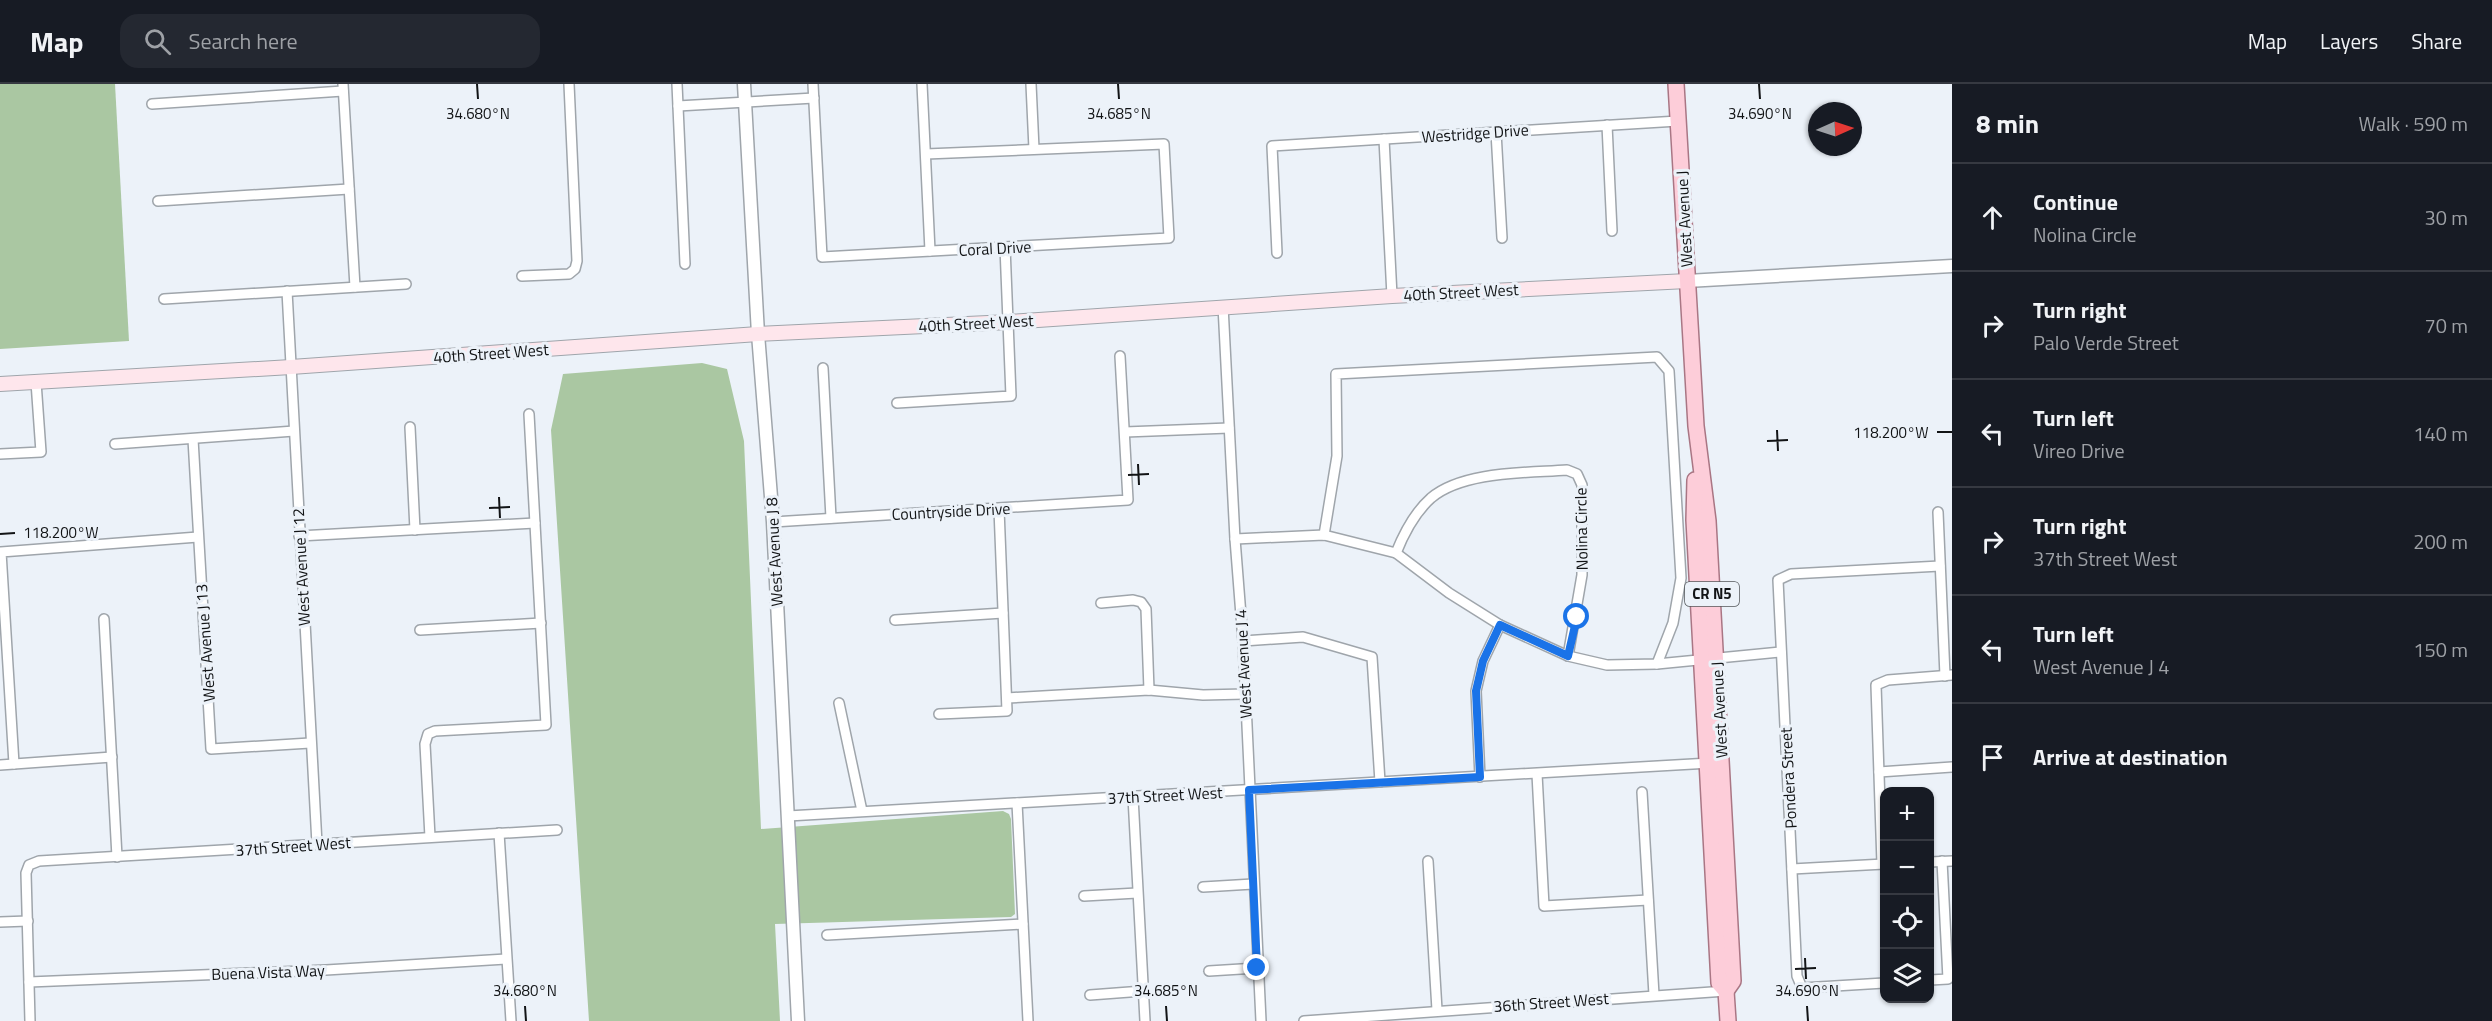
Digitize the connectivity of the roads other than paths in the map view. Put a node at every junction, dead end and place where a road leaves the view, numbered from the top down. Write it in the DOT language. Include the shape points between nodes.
graph roads {
  1 [pos="569,84"];
  2 [pos="677,84"];
  3 [pos="744,84"];
  4 [pos="813,84"];
  5 [pos="922,84"];
  6 [pos="1031,84"];
  7 [pos="1676,84"];
  8 [pos="343,88"];
  9 [pos="814,98"];
  10 [pos="745,102"];
  11 [pos="152,104"];
  12 [pos="678,106"];
  13 [pos="1678,120"];
  14 [pos="1607,124"];
  15 [pos="1496,132"];
  16 [pos="1384,139"];
  17 [pos="1034,149"];
  18 [pos="926,154"];
  19 [pos="349,189"];
  20 [pos="158,201"];
  21 [pos="1612,231"];
  22 [pos="1502,238"];
  23 [pos="1005,248"];
  24 [pos="930,251"];
  25 [pos="1277,253"];
  26 [pos="685,264"];
  27 [pos="1952,266"];
  28 [pos="522,276"];
  29 [pos="1687,281"];
  30 [pos="406,284"];
  31 [pos="355,287"];
  32 [pos="286,291"];
  33 [pos="1392,296"];
  34 [pos="164,299"];
  35 [pos="1223,306"];
  36 [pos="1009,322"];
  37 [pos="758,334"];
  38 [pos="1120,356"];
  39 [pos="291,367"];
  40 [pos="823,368"];
  41 [pos="36,382"];
  42 [pos="0,384"];
  43 [pos="897,403"];
  44 [pos="530,414"];
  45 [pos="410,428"];
  46 [pos="1229,428"];
  47 [pos="294,431"];
  48 [pos="1125,432"];
  49 [pos="193,439"];
  50 [pos="115,444"];
  51 [pos="0,454"];
  52 [pos="999,509"];
  53 [pos="1938,512"];
  54 [pos="831,518"];
  55 [pos="773,522"];
  56 [pos="535,523"];
  57 [pos="415,530"];
  58 [pos="1324,535"];
  59 [pos="299,536"];
  60 [pos="198,537"];
  61 [pos="1235,539"];
  62 [pos="1,552"];
  63 [pos="1396,553"];
  64 [pos="1940,566"];
  65 [pos="1101,603"];
  66 [pos="1004,614"];
  67 [pos="104,619"];
  68 [pos="895,620"];
  69 [pos="541,623"];
  70 [pos="1500,625"];
  71 [pos="420,630"];
  72 [pos="1243,641"];
  73 [pos="1781,652"];
  74 [pos="1568,656"];
  75 [pos="1709,659"];
  76 [pos="1657,664"];
  77 [pos="1949,675"];
  78 [pos="1149,690"];
  79 [pos="1245,694"];
  80 [pos="1007,698"];
  81 [pos="839,703"];
  82 [pos="939,714"];
  83 [pos="310,743"];
  84 [pos="112,758"];
  85 [pos="1714,763"];
  86 [pos="14,764"];
  87 [pos="0,765"];
  88 [pos="1952,767"];
  89 [pos="1879,772"];
  90 [pos="1537,774"];
  91 [pos="1480,777"];
  92 [pos="1380,782"];
  93 [pos="1249,790"];
  94 [pos="1642,792"];
  95 [pos="1133,796"];
  96 [pos="1017,803"];
  97 [pos="862,811"];
  98 [pos="788,816"];
  99 [pos="557,830"];
  100 [pos="499,833"];
  101 [pos="430,837"];
  102 [pos="1882,841"];
  103 [pos="317,844"];
  104 [pos="117,857"];
  105 [pos="1428,861"];
  106 [pos="1942,861"];
  107 [pos="1952,861"];
  108 [pos="1934,862"];
  109 [pos="1880,864"];
  110 [pos="1792,869"];
  111 [pos="1253,884"];
  112 [pos="1203,887"];
  113 [pos="1137,893"];
  114 [pos="1084,896"];
  115 [pos="1648,900"];
  116 [pos="28,921"];
  117 [pos="0,922"];
  118 [pos="1023,924"];
  119 [pos="827,935"];
  120 [pos="506,958"];
  121 [pos="1257,968"];
  122 [pos="1209,971"];
  123 [pos="1934,980"];
  124 [pos="29,982"];
  125 [pos="1880,983"];
  126 [pos="1143,991"];
  127 [pos="1726,991"];
  128 [pos="1090,994"];
  129 [pos="1654,995"];
  130 [pos="1437,1010"];
  131 [pos="30,1021"];
  132 [pos="511,1021"];
  133 [pos="798,1021"];
  134 [pos="1028,1021"];
  135 [pos="1145,1021"];
  136 [pos="1261,1021"];
  137 [pos="1304,1021"];
  138 [pos="1728,1021"];
  1 -- 28 [label="street" via="577,261 569,274"];
  2 -- 12 [label="street"];
  3 -- 10 [label="street, West Avenue J 8"];
  4 -- 9 [label="street"];
  5 -- 18 [label="street"];
  6 -- 17 [label="street"];
  7 -- 13 [label="main road, West Avenue J"];
  8 -- 11 [label="street"];
  8 -- 19 [label="street"];
  9 -- 10 [label="street"];
  9 -- 24 [label="street, Coral Drive" via="822,257"];
  10 -- 12 [label="street"];
  10 -- 37 [label="street, West Avenue J 8"];
  12 -- 26 [label="street"];
  13 -- 14 [label="street, Westridge Drive"];
  13 -- 29 [label="main road, West Avenue J"];
  14 -- 15 [label="street, Westridge Drive"];
  14 -- 21 [label="street"];
  15 -- 16 [label="street, Westridge Drive"];
  15 -- 22 [label="street"];
  16 -- 25 [label="street, Westridge Drive" via="1272,146"];
  16 -- 33 [label="street"];
  17 -- 18 [label="street"];
  17 -- 23 [label="street, Coral Drive" via="1164,144 1169,237"];
  18 -- 24 [label="street"];
  19 -- 20 [label="street"];
  19 -- 31 [label="street"];
  23 -- 24 [label="street, Coral Drive"];
  23 -- 36 [label="street"];
  27 -- 29 [label="street, 40th Street West"];
  29 -- 33 [label="main road, 40th Street West"];
  29 -- 75 [label="main road, West Avenue J / CR N5" via="1696,426 1708,521"];
  30 -- 31 [label="street"];
  31 -- 32 [label="street"];
  32 -- 34 [label="street"];
  32 -- 39 [label="street, West Avenue J 12"];
  33 -- 35 [label="main road, 40th Street West"];
  35 -- 36 [label="main road, 40th Street West"];
  35 -- 46 [label="street, West Avenue J 4"];
  36 -- 37 [label="main road, 40th Street West"];
  36 -- 43 [label="street" via="1011,396"];
  37 -- 39 [label="main road, 40th Street West"];
  37 -- 55 [label="street, West Avenue J 8"];
  38 -- 48 [label="street"];
  39 -- 41 [label="main road, 40th Street West"];
  39 -- 47 [label="street, West Avenue J 12"];
  40 -- 54 [label="street"];
  41 -- 42 [label="main road, 40th Street West"];
  41 -- 51 [label="street" via="41,452"];
  44 -- 56 [label="street"];
  45 -- 57 [label="street"];
  46 -- 48 [label="street"];
  46 -- 61 [label="street, West Avenue J 4"];
  47 -- 49 [label="street"];
  47 -- 59 [label="street, West Avenue J 12"];
  48 -- 52 [label="street, Countryside Drive" via="1128,500"];
  49 -- 50 [label="street"];
  49 -- 60 [label="street, West Avenue J 13"];
  52 -- 54 [label="street, Countryside Drive"];
  52 -- 66 [label="street"];
  53 -- 64 [label="street"];
  54 -- 55 [label="street, Countryside Drive"];
  55 -- 98 [label="street, West Avenue J 8"];
  56 -- 57 [label="street"];
  56 -- 69 [label="street"];
  57 -- 59 [label="street"];
  58 -- 61 [label="street"];
  58 -- 63 [label="street"];
  58 -- 76 [label="street" via="1337,456 1336,374 1657,357 1668,371 1681,578 1673,623"];
  59 -- 83 [label="street, West Avenue J 12"];
  60 -- 62 [label="street"];
  60 -- 83 [label="street, West Avenue J 13" via="211,749"];
  61 -- 72 [label="street, West Avenue J 4"];
  62 -- 86 [label="street"];
  63 -- 70 [label="street"];
  63 -- 74 [label="street, Nolina Circle" via="1407,526 1431,498 1450,487 1481,477 1567,470 1577,474 1582,485 1582,575"];
  64 -- 73 [label="street, Pondera Street" via="1791,574 1778,580"];
  64 -- 77 [label="street"];
  65 -- 78 [label="street" via="1133,600 1146,609"];
  66 -- 68 [label="street"];
  66 -- 80 [label="street"];
  67 -- 84 [label="street"];
  69 -- 71 [label="street"];
  69 -- 101 [label="street" via="546,725 428,734 425,744"];
  70 -- 74 [label="street"];
  70 -- 91 [label="street" via="1483,661 1476,691"];
  72 -- 79 [label="street, West Avenue J 4"];
  72 -- 92 [label="street" via="1303,637 1372,657"];
  73 -- 75 [label="street"];
  73 -- 110 [label="street, Pondera Street"];
  74 -- 76 [label="street" via="1607,665"];
  75 -- 76 [label="street"];
  75 -- 85 [label="main road, West Avenue J / CR N5"];
  77 -- 89 [label="street" via="1888,680 1876,686"];
  78 -- 79 [label="street"];
  78 -- 80 [label="street"];
  79 -- 93 [label="street, West Avenue J 4"];
  80 -- 82 [label="street" via="1007,711"];
  81 -- 97 [label="street"];
  83 -- 103 [label="street, West Avenue J 12"];
  84 -- 86 [label="street"];
  84 -- 104 [label="street"];
  85 -- 90 [label="street, 37th Street West"];
  85 -- 127 [label="main road, West Avenue J / CR N5" via="1719,983"];
  86 -- 87 [label="street"];
  88 -- 89 [label="street"];
  89 -- 102 [label="street"];
  90 -- 91 [label="street, 37th Street West"];
  90 -- 115 [label="street" via="1544,906"];
  91 -- 92 [label="street, 37th Street West"];
  92 -- 93 [label="street, 37th Street West"];
  93 -- 95 [label="street, 37th Street West"];
  93 -- 111 [label="street, West Avenue J 4"];
  94 -- 115 [label="street"];
  95 -- 96 [label="street, 37th Street West"];
  95 -- 113 [label="street"];
  96 -- 97 [label="street, 37th Street West"];
  96 -- 118 [label="street"];
  97 -- 98 [label="street, 37th Street West"];
  98 -- 133 [label="street, West Avenue J 8"];
  99 -- 100 [label="street, 37th Street West"];
  100 -- 101 [label="street, 37th Street West"];
  100 -- 120 [label="street"];
  101 -- 103 [label="street, 37th Street West"];
  103 -- 104 [label="street, 37th Street West"];
  104 -- 116 [label="street, 37th Street West" via="39,861 29,865"];
  105 -- 130 [label="street"];
  106 -- 107 [label="street"];
  106 -- 108 [label="street"];
  106 -- 123 [label="street" via="1948,979"];
  109 -- 110 [label="street"];
  110 -- 125 [label="street, Pondera Street" via="1797,976 1803,988"];
  111 -- 112 [label="street"];
  111 -- 121 [label="street, West Avenue J 4"];
  113 -- 114 [label="street"];
  113 -- 126 [label="street"];
  115 -- 129 [label="street"];
  116 -- 117 [label="street"];
  116 -- 124 [label="street"];
  118 -- 119 [label="street"];
  118 -- 134 [label="street"];
  120 -- 124 [label="street, Buena Vista Way"];
  120 -- 132 [label="street"];
  121 -- 122 [label="street"];
  121 -- 136 [label="street, West Avenue J 4"];
  124 -- 131 [label="street"];
  126 -- 128 [label="street"];
  126 -- 135 [label="street"];
  127 -- 129 [label="street, 36th Street West"];
  127 -- 138 [label="main road, West Avenue J / CR N5"];
  129 -- 130 [label="street, 36th Street West"];
  130 -- 137 [label="street, 36th Street West"];
}
